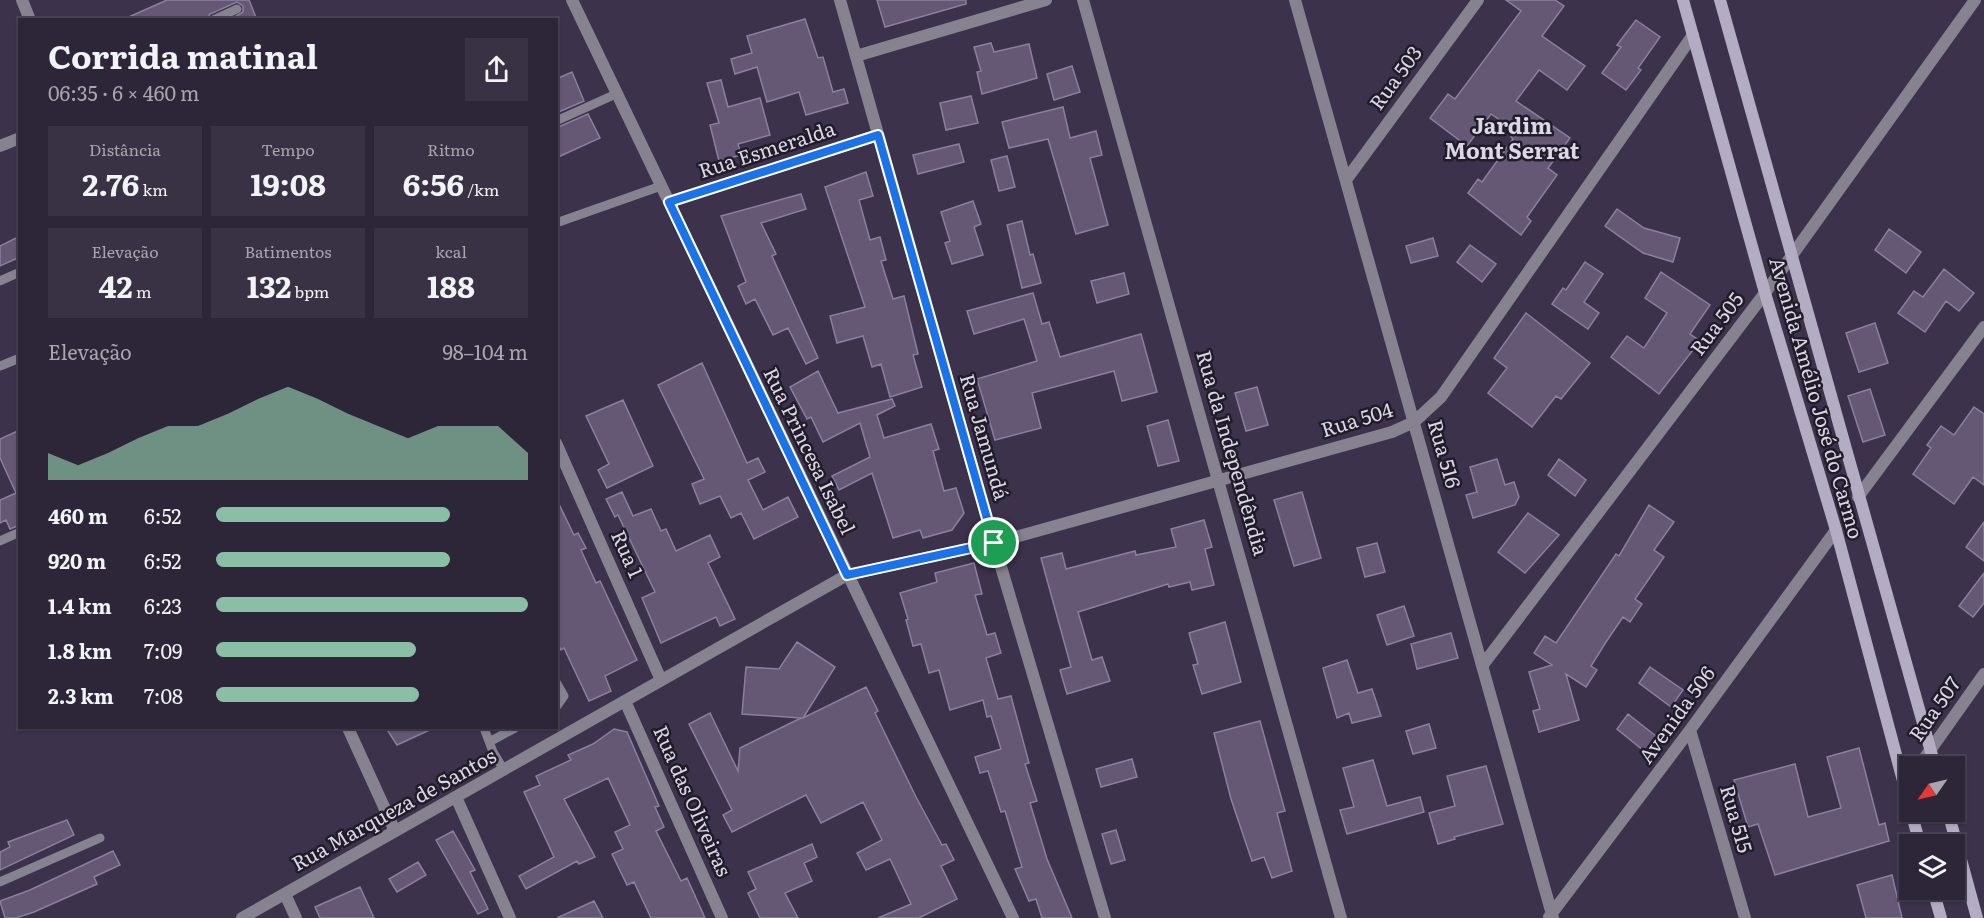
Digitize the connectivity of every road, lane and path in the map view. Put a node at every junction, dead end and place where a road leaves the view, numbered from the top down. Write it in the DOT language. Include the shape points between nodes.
graph roads {
  1 [pos="22,0"];
  2 [pos="572,0"];
  3 [pos="840,0"];
  4 [pos="1046,0"];
  5 [pos="1083,0"];
  6 [pos="1295,0"];
  7 [pos="1478,0"];
  8 [pos="1683,0"];
  9 [pos="1720,0"];
  10 [pos="1974,1"];
  11 [pos="237,9"];
  12 [pos="1984,11"];
  13 [pos="29,18"];
  14 [pos="217,18"];
  15 [pos="1693,35"];
  16 [pos="856,56"];
  17 [pos="616,94"];
  18 [pos="558,120"];
  19 [pos="878,135"];
  20 [pos="18,139"];
  21 [pos="0,147"];
  22 [pos="1346,180"];
  23 [pos="661,186"];
  24 [pos="669,202"];
  25 [pos="558,222"];
  26 [pos="1791,257"];
  27 [pos="18,273"];
  28 [pos="0,281"];
  29 [pos="1765,293"];
  30 [pos="1984,327"];
  31 [pos="18,359"];
  32 [pos="0,366"];
  33 [pos="1414,422"];
  34 [pos="558,448"];
  35 [pos="1219,479"];
  36 [pos="1858,497"];
  37 [pos="1836,530"];
  38 [pos="18,533"];
  39 [pos="0,541"];
  40 [pos="994,543"];
  41 [pos="847,575"];
  42 [pos="1482,666"];
  43 [pos="1984,674"];
  44 [pos="661,680"];
  45 [pos="558,686"];
  46 [pos="625,701"];
  47 [pos="558,705"];
  48 [pos="348,729"];
  49 [pos="485,729"];
  50 [pos="513,729"];
  51 [pos="1690,730"];
  52 [pos="491,741"];
  53 [pos="1930,749"];
  54 [pos="1899,756"];
  55 [pos="1925,756"];
  56 [pos="1932,756"];
  57 [pos="504,770"];
  58 [pos="456,797"];
  59 [pos="1950,822"];
  60 [pos="395,831"];
  61 [pos="100,838"];
  62 [pos="0,882"];
  63 [pos="285,894"];
  64 [pos="1936,900"];
  65 [pos="1550,917"];
  66 [pos="242,918"];
  67 [pos="296,918"];
  68 [pos="510,918"];
  69 [pos="722,918"];
  70 [pos="1012,918"];
  71 [pos="1105,918"];
  72 [pos="1341,918"];
  73 [pos="1745,918"];
  74 [pos="1941,918"];
  75 [pos="1977,918"];
  1 -- 13 [label="street"];
  2 -- 17 [label="street, Rua Princesa Isabel"];
  3 -- 16 [label="street, Rua Jamundá"];
  4 -- 16 [label="street"];
  5 -- 35 [label="street, Rua da Independêndia"];
  6 -- 22 [label="street, Rua 516"];
  7 -- 22 [label="street, Rua 503"];
  8 -- 15 [label="street, Avenida Amélio José do Carmo"];
  9 -- 26 [label="street, Avenida Amélio José do Carmo"];
  10 -- 12 [label="street"];
  10 -- 26 [label="street, Rua 505"];
  11 -- 14 [label="lane"];
  15 -- 29 [label="street, Avenida Amélio José do Carmo"];
  15 -- 33 [label="street, Rua 504" via="1441,397"];
  16 -- 19 [label="street, Rua Jamundá"];
  17 -- 18 [label="lane"];
  17 -- 23 [label="street, Rua Princesa Isabel"];
  19 -- 24 [label="street, Rua Esmeralda"];
  19 -- 40 [label="street, Rua Jamundá"];
  20 -- 21 [label="street"];
  22 -- 33 [label="street, Rua 516"];
  23 -- 24 [label="street, Rua Princesa Isabel"];
  23 -- 25 [label="lane"];
  24 -- 41 [label="street, Rua Princesa Isabel"];
  26 -- 29 [label="street, Rua 505"];
  26 -- 36 [label="street, Avenida Amélio José do Carmo"];
  27 -- 28 [label="lane"];
  29 -- 37 [label="street, Avenida Amélio José do Carmo"];
  29 -- 42 [label="street, Rua 505"];
  30 -- 36 [label="street"];
  31 -- 32 [label="lane"];
  33 -- 35 [label="street, Rua 504" via="1392,432"];
  33 -- 42 [label="street, Rua 516"];
  34 -- 44 [label="street, Rua 1"];
  35 -- 40 [label="street, Rua 504"];
  35 -- 72 [label="street, Rua da Independêndia"];
  36 -- 53 [label="street, Avenida Amélio José do Carmo"];
  37 -- 51 [label="street, Avenida 506"];
  37 -- 54 [label="street, Avenida Amélio José do Carmo"];
  38 -- 39 [label="lane"];
  40 -- 41 [label="street, Rua 504"];
  40 -- 71 [label="street, Rua Jamundá"];
  41 -- 44 [label="street, Rua Marqueza de Santos"];
  41 -- 70 [label="street, Rua Princesa Isabel"];
  42 -- 65 [label="street, Rua 516"];
  43 -- 53 [label="street, Rua 507"];
  44 -- 46 [label="street, Rua Marqueza de Santos"];
  45 -- 47 [label="lane" via="564,696"];
  46 -- 57 [label="street, Rua Marqueza de Santos"];
  46 -- 69 [label="street, Rua das Oliveiras"];
  48 -- 60 [label="street"];
  49 -- 52 [label="lane"];
  50 -- 52 [label="lane"];
  51 -- 65 [label="street, Avenida 506"];
  51 -- 73 [label="street, Rua 515"];
  52 -- 57 [label="lane"];
  53 -- 55 [label="street, Rua 507"];
  53 -- 56 [label="street, Avenida Amélio José do Carmo"];
  57 -- 58 [label="street, Rua Marqueza de Santos"];
  58 -- 60 [label="street, Rua Marqueza de Santos"];
  58 -- 68 [label="street"];
  59 -- 75 [label="street"];
  60 -- 63 [label="street, Rua Marqueza de Santos"];
  61 -- 62 [label="lane"];
  63 -- 66 [label="street, Rua Marqueza de Santos"];
  63 -- 67 [label="street"];
  64 -- 74 [label="street"];
}
